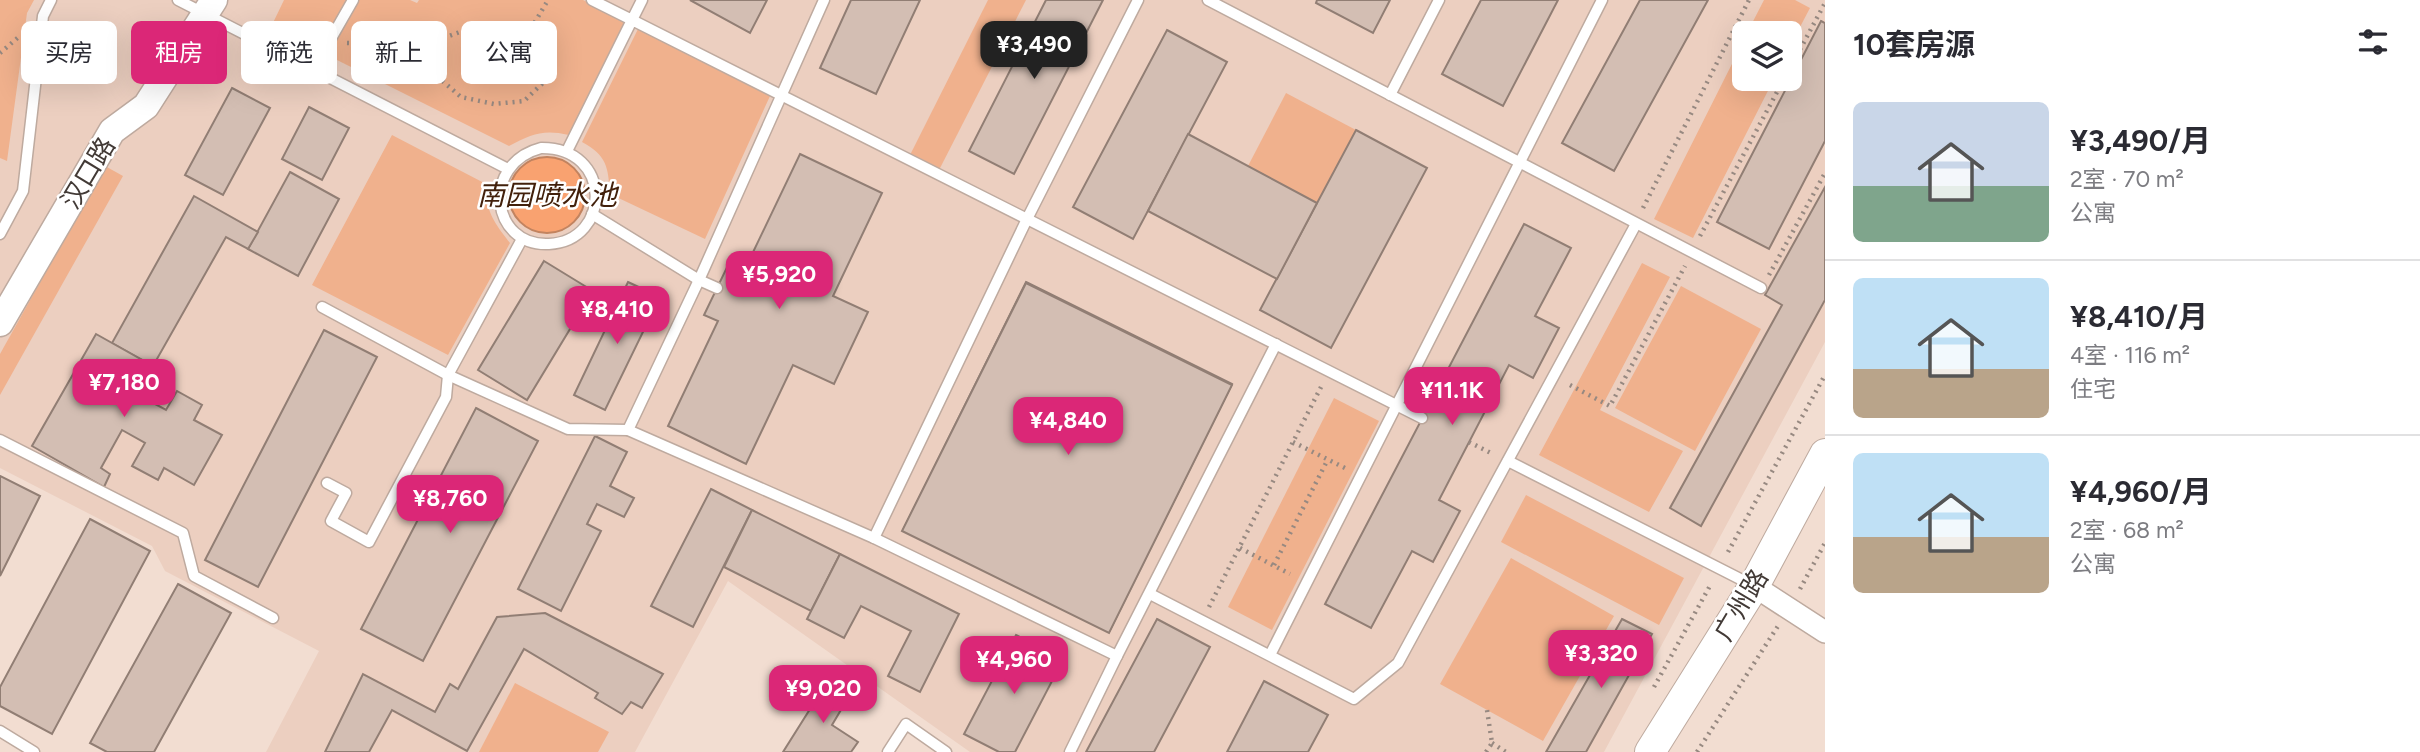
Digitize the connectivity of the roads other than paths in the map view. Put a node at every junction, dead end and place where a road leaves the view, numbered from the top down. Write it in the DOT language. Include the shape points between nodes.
graph roads {
  1 [pos="51,0"];
  2 [pos="178,0"];
  3 [pos="353,0"];
  4 [pos="592,0"];
  5 [pos="642,0"];
  6 [pos="824,0"];
  7 [pos="1138,0"];
  8 [pos="1208,0"];
  9 [pos="1440,0"];
  10 [pos="1602,0"];
  11 [pos="209,7"];
  12 [pos="632,20"];
  13 [pos="241,27"];
  14 [pos="337,28"];
  15 [pos="337,82"];
  16 [pos="780,95"];
  17 [pos="1390,95"];
  18 [pos="567,151"];
  19 [pos="1519,163"];
  20 [pos="508,169"];
  21 [pos="592,214"];
  22 [pos="1027,219"];
  23 [pos="1636,224"];
  24 [pos="0,234"];
  25 [pos="522,239"];
  26 [pos="699,280"];
  27 [pos="717,288"];
  28 [pos="1762,288"];
  29 [pos="322,307"];
  30 [pos="0,323"];
  31 [pos="1276,345"];
  32 [pos="448,375"];
  33 [pos="1396,405"];
  34 [pos="1422,418"];
  35 [pos="628,430"];
  36 [pos="0,440"];
  37 [pos="1825,454"];
  38 [pos="1508,461"];
  39 [pos="327,483"];
  40 [pos="874,538"];
  41 [pos="1754,586"];
  42 [pos="1150,594"];
  43 [pos="273,618"];
  44 [pos="1825,632"];
  45 [pos="1270,655"];
  46 [pos="1117,656"];
  47 [pos="0,731"];
  48 [pos="34,752"];
  49 [pos="888,752"];
  50 [pos="946,752"];
  51 [pos="1070,752"];
  52 [pos="1650,752"];
  1 -- 24 [label="lane" via="43,16 23,191"];
  2 -- 11 [label="lane"];
  3 -- 14 [label="lane"];
  4 -- 12 [label="lane"];
  5 -- 12 [label="lane"];
  6 -- 16 [label="lane"];
  7 -- 22 [label="lane"];
  8 -- 17 [label="lane"];
  9 -- 17 [label="lane"];
  10 -- 19 [label="lane"];
  11 -- 13 [label="lane"];
  11 -- 30 [label="street, 汉口路" via="146,106 112,131"];
  12 -- 16 [label="lane"];
  12 -- 18 [label="lane"];
  15 -- 20 [label="lane"];
  16 -- 22 [label="lane"];
  16 -- 26 [label="lane"];
  17 -- 19 [label="lane"];
  18 -- 20 [label="lane" via="532,150"];
  18 -- 21 [label="lane" via="586,166 593,179 596,201"];
  19 -- 23 [label="lane"];
  19 -- 33 [label="lane"];
  20 -- 25 [label="lane" via="500,202 509,224"];
  21 -- 25 [label="lane" via="582,230 564,241 549,244"];
  21 -- 26 [label="lane"];
  22 -- 31 [label="lane"];
  22 -- 40 [label="lane"];
  23 -- 28 [label="lane"];
  23 -- 38 [label="lane"];
  25 -- 32 [label="lane"];
  26 -- 27 [label="lane"];
  26 -- 35 [label="lane"];
  29 -- 32 [label="lane"];
  31 -- 33 [label="lane"];
  31 -- 42 [label="lane"];
  32 -- 35 [label="lane" via="568,429"];
  32 -- 39 [label="lane" via="446,397 369,542 331,521 346,493"];
  33 -- 34 [label="lane"];
  33 -- 45 [label="lane"];
  35 -- 40 [label="lane"];
  36 -- 43 [label="lane" via="183,533 194,576"];
  37 -- 41 [label="main road, 广州路"];
  38 -- 41 [label="lane"];
  38 -- 45 [label="lane" via="1398,663 1390,670 1354,699"];
  40 -- 46 [label="lane"];
  41 -- 44 [label="street"];
  41 -- 52 [label="main road, 广州路"];
  42 -- 45 [label="lane"];
  42 -- 46 [label="lane"];
  46 -- 51 [label="lane"];
  47 -- 48 [label="lane"];
  49 -- 50 [label="lane" via="906,724"];
}
